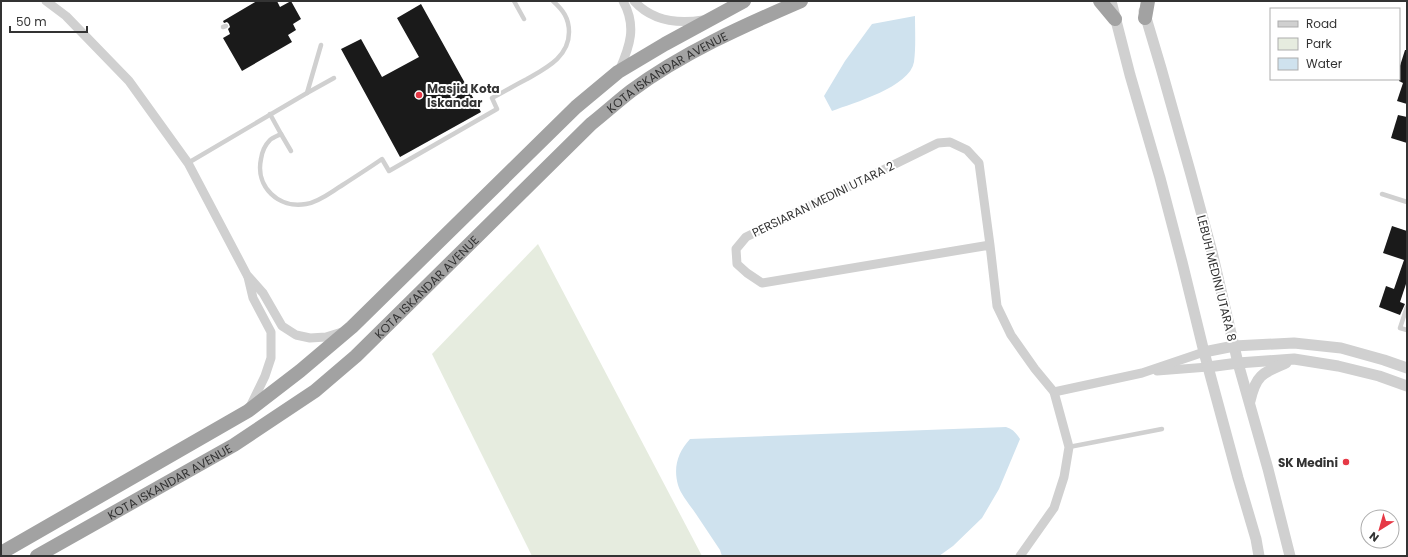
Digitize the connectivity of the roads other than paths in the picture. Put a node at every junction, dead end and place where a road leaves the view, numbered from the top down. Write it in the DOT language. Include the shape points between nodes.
graph roads {
  1 [pos="46,1"];
  2 [pos="514,1"];
  3 [pos="553,1"];
  4 [pos="623,1"];
  5 [pos="634,1"];
  6 [pos="744,1"];
  7 [pos="801,1"];
  8 [pos="1100,1"];
  9 [pos="1111,1"];
  10 [pos="1142,1"];
  11 [pos="1148,1"];
  12 [pos="712,18"];
  13 [pos="1145,18"];
  14 [pos="524,19"];
  15 [pos="1115,19"];
  16 [pos="321,45"];
  17 [pos="618,72"];
  18 [pos="334,78"];
  19 [pos="308,93"];
  20 [pos="270,114"];
  21 [pos="280,134"];
  22 [pos="291,151"];
  23 [pos="188,163"];
  24 [pos="1382,194"];
  25 [pos="1407,202"];
  26 [pos="990,246"];
  27 [pos="247,275"];
  28 [pos="1407,307"];
  29 [pos="352,327"];
  30 [pos="1407,330"];
  31 [pos="1234,346"];
  32 [pos="1204,352"];
  33 [pos="1294,359"];
  34 [pos="1238,363"];
  35 [pos="1208,367"];
  36 [pos="1407,368"];
  37 [pos="1142,373"];
  38 [pos="1407,386"];
  39 [pos="1054,392"];
  40 [pos="1249,402"];
  41 [pos="248,411"];
  42 [pos="1162,429"];
  43 [pos="1069,447"];
  44 [pos="1026,546"];
  45 [pos="1,553"];
  46 [pos="36,556"];
  47 [pos="1020,556"];
  48 [pos="1028,556"];
  49 [pos="1258,556"];
  50 [pos="1290,556"];
  1 -- 23 [label="street" via="66,16 129,81"];
  2 -- 14 [label="lane"];
  3 -- 21 [label="lane" via="568,18 569,40 565,50 552,65 492,98 497,109 390,171 382,159 319,199 307,204 284,202 272,195 260,174 262,151 270,140"];
  4 -- 17 [label="street" via="629,12 632,30 628,51"];
  5 -- 12 [label="street" via="650,15 664,20 687,22"];
  6 -- 12 [label="highway, KOTA ISKANDAR AVENUE"];
  7 -- 46 [label="highway, KOTA ISKANDAR AVENUE" via="758,19 683,58 632,91 592,124 356,356 315,391 234,445"];
  8 -- 15 [label="highway"];
  9 -- 15 [label="street"];
  10 -- 13 [label="street, LEBUH MEDINI UTARA 8"];
  11 -- 13 [label="highway"];
  12 -- 17 [label="highway, KOTA ISKANDAR AVENUE"];
  13 -- 31 [label="street, LEBUH MEDINI UTARA 8" via="1212,252"];
  15 -- 32 [label="street" via="1160,178"];
  16 -- 19 [label="lane"];
  17 -- 29 [label="highway, KOTA ISKANDAR AVENUE" via="576,107"];
  18 -- 19 [label="lane"];
  19 -- 20 [label="lane"];
  20 -- 21 [label="lane"];
  20 -- 23 [label="lane"];
  21 -- 22 [label="lane"];
  23 -- 27 [label="street"];
  24 -- 25 [label="lane"];
  26 -- 26 [label="street, PERSIARAN MEDINI UTARA 2" via="979,163 967,150 950,142 938,143 746,237 736,249 737,264 762,283"];
  26 -- 39 [label="street, PERSIARAN MEDINI UTARA 2" via="997,306 1011,335"];
  27 -- 29 [label="street" via="263,293 282,326 296,335 310,338 326,337"];
  27 -- 41 [label="street" via="253,298 271,332 271,358"];
  28 -- 30 [label="lane" via="1400,328"];
  29 -- 41 [label="highway, KOTA ISKANDAR AVENUE"];
  31 -- 32 [label="street"];
  31 -- 34 [label="street, LEBUH MEDINI UTARA 8"];
  31 -- 36 [label="street" via="1294,343 1341,348"];
  32 -- 35 [label="street"];
  32 -- 37 [label="street"];
  33 -- 34 [label="street"];
  33 -- 38 [label="street" via="1338,366"];
  33 -- 40 [label="street" via="1266,371 1254,383"];
  34 -- 35 [label="street"];
  34 -- 40 [label="street, LEBUH MEDINI UTARA 8"];
  35 -- 37 [label="street"];
  35 -- 49 [label="street" via="1256,539"];
  37 -- 39 [label="street"];
  39 -- 43 [label="street, PERSIARAN MEDINI UTARA 2"];
  40 -- 50 [label="street, LEBUH MEDINI UTARA 8"];
  41 -- 45 [label="highway, KOTA ISKANDAR AVENUE"];
  42 -- 43 [label="lane"];
  43 -- 44 [label="street, PERSIARAN MEDINI UTARA 2" via="1064,477 1054,508"];
  44 -- 47 [label="street, PERSIARAN MEDINI UTARA 2"];
  44 -- 48 [label="street"];
}
